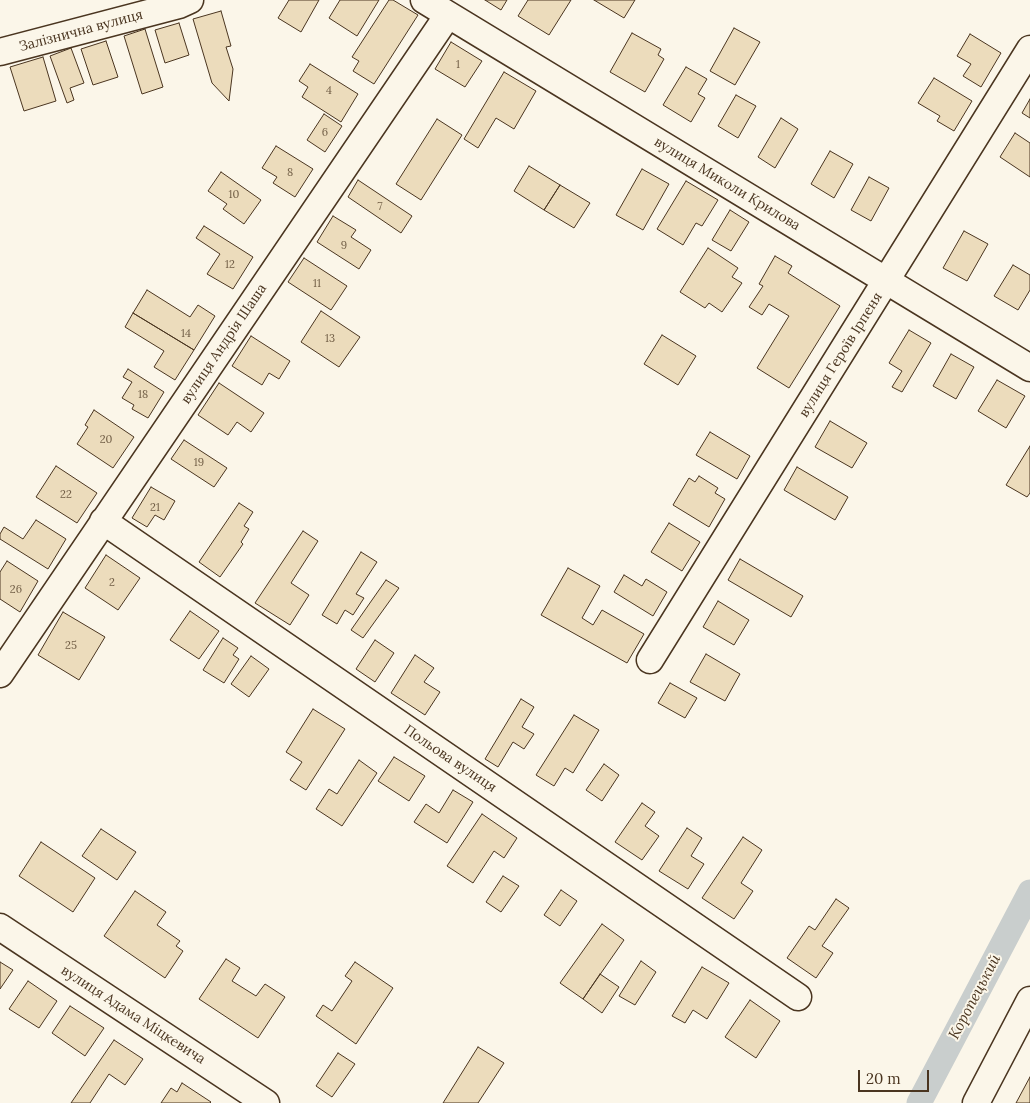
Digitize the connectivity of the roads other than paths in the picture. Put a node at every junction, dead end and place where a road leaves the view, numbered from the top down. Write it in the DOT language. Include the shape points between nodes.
graph roads {
  1 [pos="190,0"];
  2 [pos="424,0"];
  3 [pos="448,15"];
  4 [pos="1030,49"];
  5 [pos="0,52"];
  6 [pos="887,281"];
  7 [pos="1030,368"];
  8 [pos="103,521"];
  9 [pos="650,660"];
  10 [pos="0,674"];
  11 [pos="0,927"];
  12 [pos="798,997"];
  13 [pos="1030,1000"];
  14 [pos="266,1103"];
  15 [pos="976,1103"];
  1 -- 5 [label="street, Залізнична вулиця"];
  2 -- 3 [label="street, вулиця Миколи Крилова"];
  3 -- 6 [label="street, вулиця Миколи Крилова"];
  3 -- 8 [label="street, вулиця Андрія Шаша"];
  4 -- 6 [label="street, вулиця Героїв Ірпеня"];
  6 -- 7 [label="street, вулиця Миколи Крилова"];
  6 -- 9 [label="street, вулиця Героїв Ірпеня"];
  8 -- 10 [label="street, вулиця Андрія Шаша"];
  8 -- 12 [label="street, Польова вулиця"];
  11 -- 14 [label="street, вулиця Адама Міцкевича"];
  13 -- 15 [label="street"];
}
